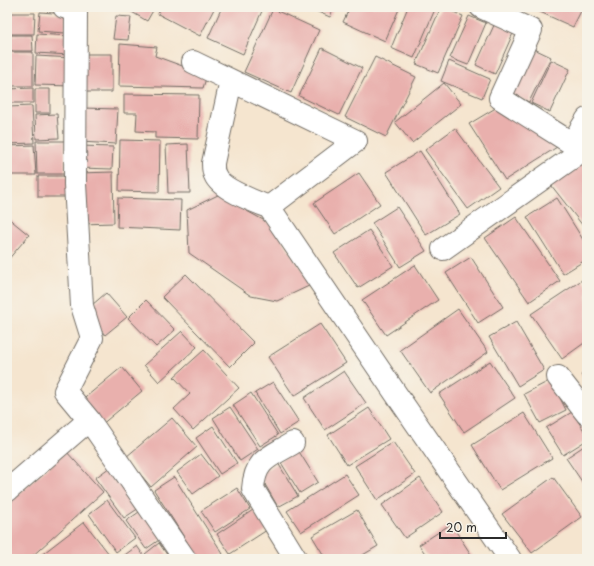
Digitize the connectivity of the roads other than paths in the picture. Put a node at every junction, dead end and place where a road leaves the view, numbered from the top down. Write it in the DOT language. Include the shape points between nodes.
graph roads {
  1 [pos="64,7"];
  2 [pos="481,7"];
  3 [pos="193,62"];
  4 [pos="231,81"];
  5 [pos="587,119"];
  6 [pos="580,148"];
  7 [pos="269,207"];
  8 [pos="443,249"];
  9 [pos="558,377"];
  10 [pos="587,414"];
  11 [pos="89,420"];
  12 [pos="293,443"];
  13 [pos="8,490"];
  14 [pos="185,559"];
  15 [pos="296,559"];
  16 [pos="510,559"];
  1 -- 11 [label="street" via="76,10 75,184 82,306 92,338 65,391"];
  2 -- 6 [label="street" via="531,30 500,98"];
  3 -- 4 [label="street"];
  4 -- 7 [label="street" via="213,163 215,176 224,186"];
  4 -- 7 [label="street" via="356,141"];
  5 -- 6 [label="street"];
  6 -- 8 [label="street"];
  7 -- 16 [label="street"];
  9 -- 10 [label="street"];
  11 -- 13 [label="street"];
  11 -- 14 [label="street"];
  12 -- 15 [label="street" via="261,463 256,470 253,489"];
}
